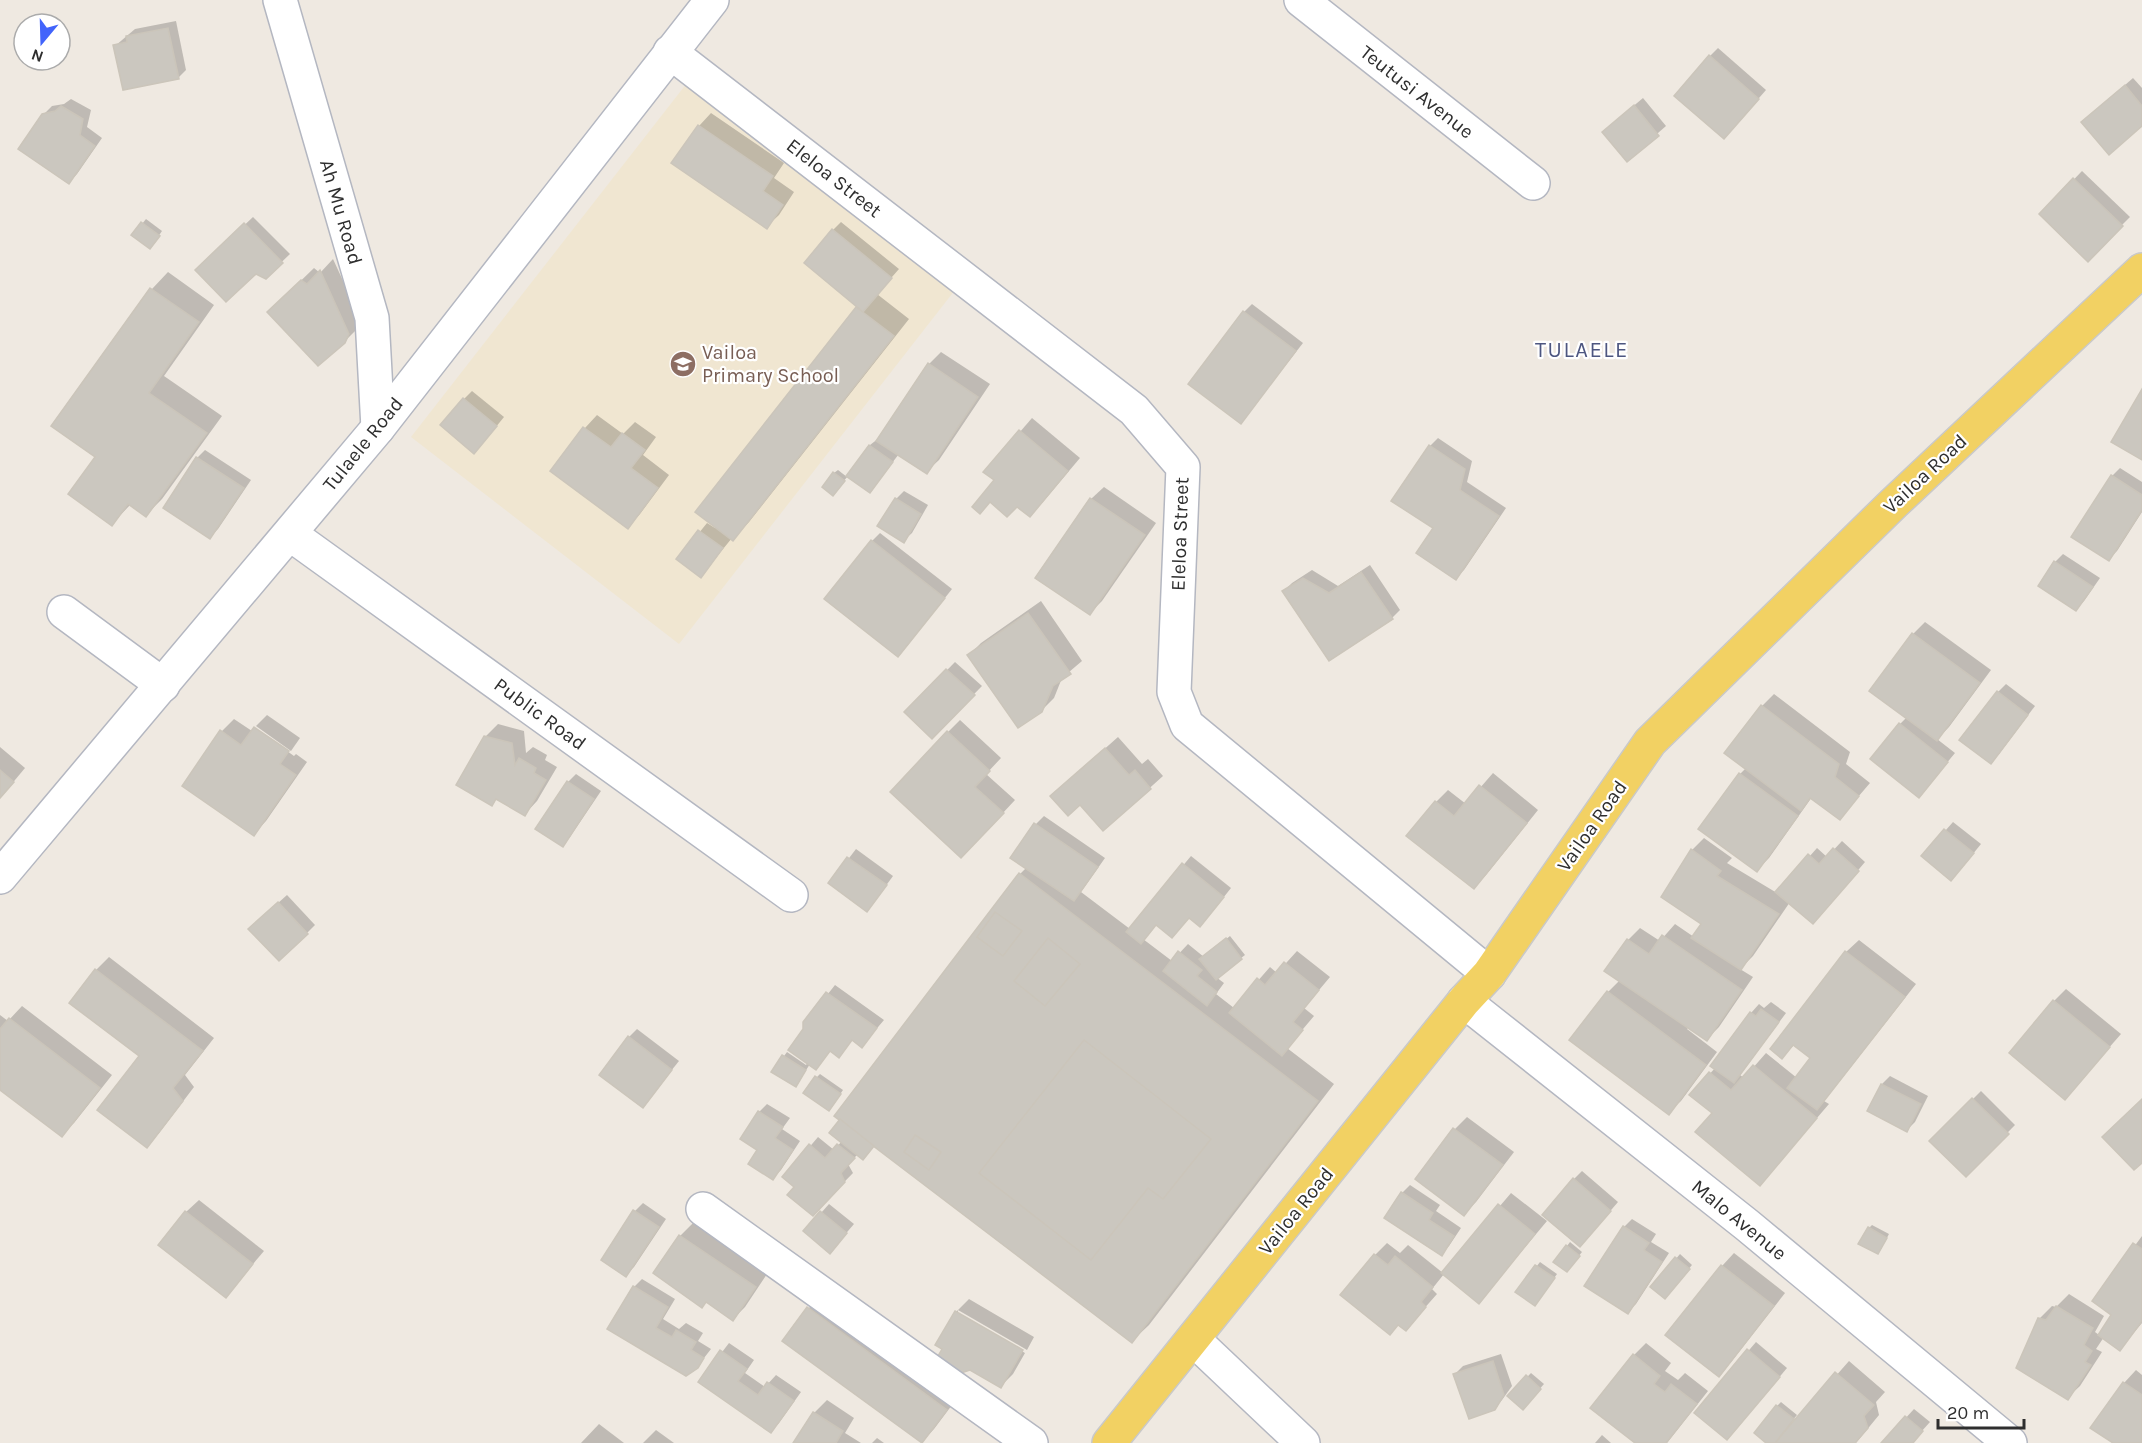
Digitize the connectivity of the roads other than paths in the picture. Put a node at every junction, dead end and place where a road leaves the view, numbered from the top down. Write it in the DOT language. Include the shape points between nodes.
graph roads {
  1 [pos="280,0"];
  2 [pos="712,0"];
  3 [pos="1301,0"];
  4 [pos="670,52"];
  5 [pos="1533,183"];
  6 [pos="2142,270"];
  7 [pos="378,428"];
  8 [pos="290,534"];
  9 [pos="64,612"];
  10 [pos="163,685"];
  11 [pos="0,877"];
  12 [pos="791,895"];
  13 [pos="1489,974"];
  14 [pos="1464,1001"];
  15 [pos="703,1209"];
  16 [pos="1193,1339"];
  17 [pos="1031,1443"];
  18 [pos="1109,1443"];
  19 [pos="1303,1443"];
  20 [pos="2010,1443"];
  1 -- 7 [label="street, Ah Mu Road" via="372,318"];
  2 -- 4 [label="street, Tulaele Road"];
  3 -- 5 [label="street, Teutusi Avenue"];
  4 -- 7 [label="street, Tulaele Road"];
  4 -- 13 [label="street, Eleloa Street" via="1134,410 1183,467 1174,692 1187,725"];
  6 -- 13 [label="main road, Vailoa Road" via="1894,503 1650,742"];
  7 -- 8 [label="street, Tulaele Road"];
  8 -- 10 [label="street, Tulaele Road"];
  8 -- 12 [label="street, Public Road"];
  9 -- 10 [label="street"];
  10 -- 11 [label="street, Tulaele Road"];
  13 -- 14 [label="main road, Vailoa Road"];
  14 -- 16 [label="main road, Vailoa Road"];
  14 -- 20 [label="street, Malo Avenue" via="1747,1225"];
  15 -- 17 [label="street"];
  16 -- 18 [label="main road, Vailoa Road"];
  16 -- 19 [label="street"];
}
